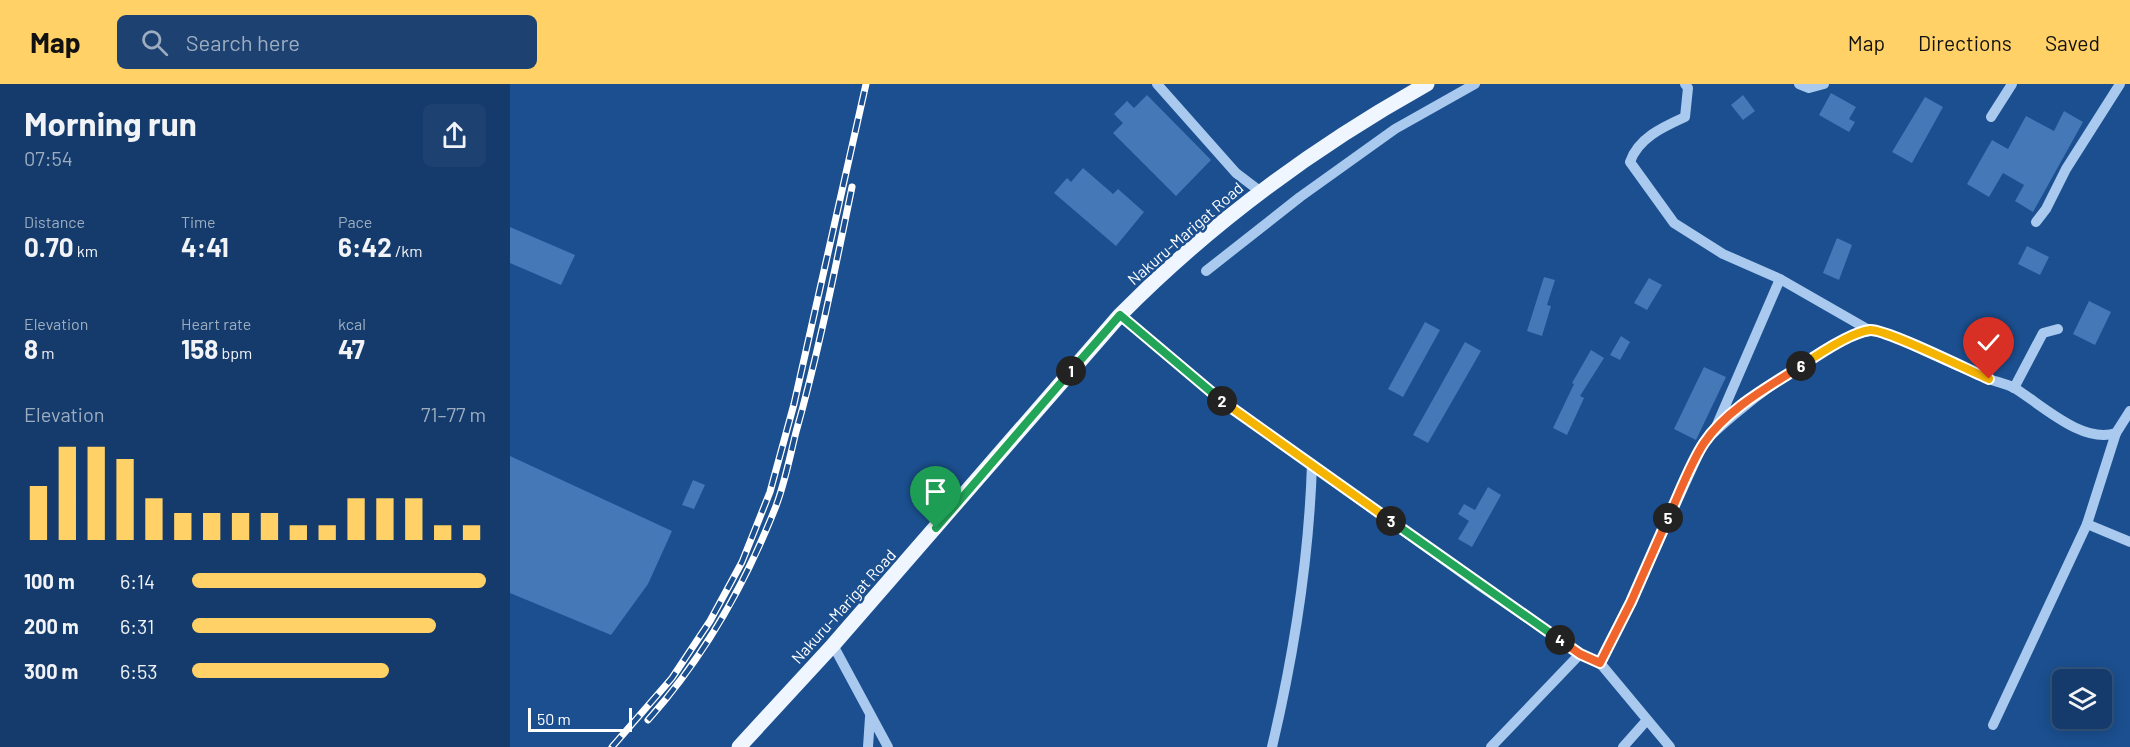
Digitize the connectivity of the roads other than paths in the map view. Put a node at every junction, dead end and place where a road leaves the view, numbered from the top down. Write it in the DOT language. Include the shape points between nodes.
graph roads {
  1 [pos="1156,84"];
  2 [pos="1427,84"];
  3 [pos="1475,84"];
  4 [pos="1685,84"];
  5 [pos="1799,84"];
  6 [pos="1824,84"];
  7 [pos="2012,84"];
  8 [pos="2120,84"];
  9 [pos="1991,117"];
  10 [pos="1261,192"];
  11 [pos="2036,222"];
  12 [pos="1206,272"];
  13 [pos="1780,279"];
  14 [pos="1120,315"];
  15 [pos="2058,329"];
  16 [pos="1869,330"];
  17 [pos="2014,388"];
  18 [pos="2130,411"];
  19 [pos="1714,430"];
  20 [pos="2116,433"];
  21 [pos="1312,464"];
  22 [pos="2087,524"];
  23 [pos="2130,542"];
  24 [pos="833,645"];
  25 [pos="1580,654"];
  26 [pos="1600,663"];
  27 [pos="870,713"];
  28 [pos="1647,720"];
  29 [pos="1993,725"];
  30 [pos="739,747"];
  31 [pos="868,747"];
  32 [pos="888,747"];
  33 [pos="1272,747"];
  34 [pos="1491,747"];
  35 [pos="1623,747"];
  36 [pos="1670,747"];
  1 -- 10 [label="street" via="1236,173"];
  2 -- 10 [label="main road, Nakuru-Marigat Road" via="1309,156"];
  3 -- 12 [label="street" via="1395,129 1300,197"];
  4 -- 13 [label="street" via="1685,117 1660,129 1634,149 1630,162 1674,223 1724,254"];
  5 -- 6 [label="street" via="1809,88"];
  7 -- 9 [label="street"];
  8 -- 11 [label="street"];
  10 -- 14 [label="main road, Nakuru-Marigat Road" via="1165,270"];
  13 -- 16 [label="street"];
  13 -- 19 [label="street"];
  14 -- 21 [label="street" via="1217,397"];
  14 -- 24 [label="main road, Nakuru-Marigat Road"];
  15 -- 17 [label="street" via="2043,333"];
  16 -- 17 [label="street"];
  16 -- 19 [label="street" via="1828,347"];
  17 -- 20 [label="street" via="2043,410 2096,436"];
  18 -- 20 [label="street"];
  19 -- 26 [label="street" via="1703,444"];
  20 -- 22 [label="street"];
  21 -- 25 [label="street"];
  21 -- 33 [label="street" via="1304,588"];
  22 -- 23 [label="street"];
  22 -- 29 [label="street"];
  24 -- 27 [label="street"];
  24 -- 30 [label="main road, Nakuru-Marigat Road"];
  25 -- 26 [label="street"];
  25 -- 34 [label="street"];
  26 -- 28 [label="street"];
  27 -- 31 [label="street"];
  27 -- 32 [label="street"];
  28 -- 35 [label="street"];
  28 -- 36 [label="street"];
}
